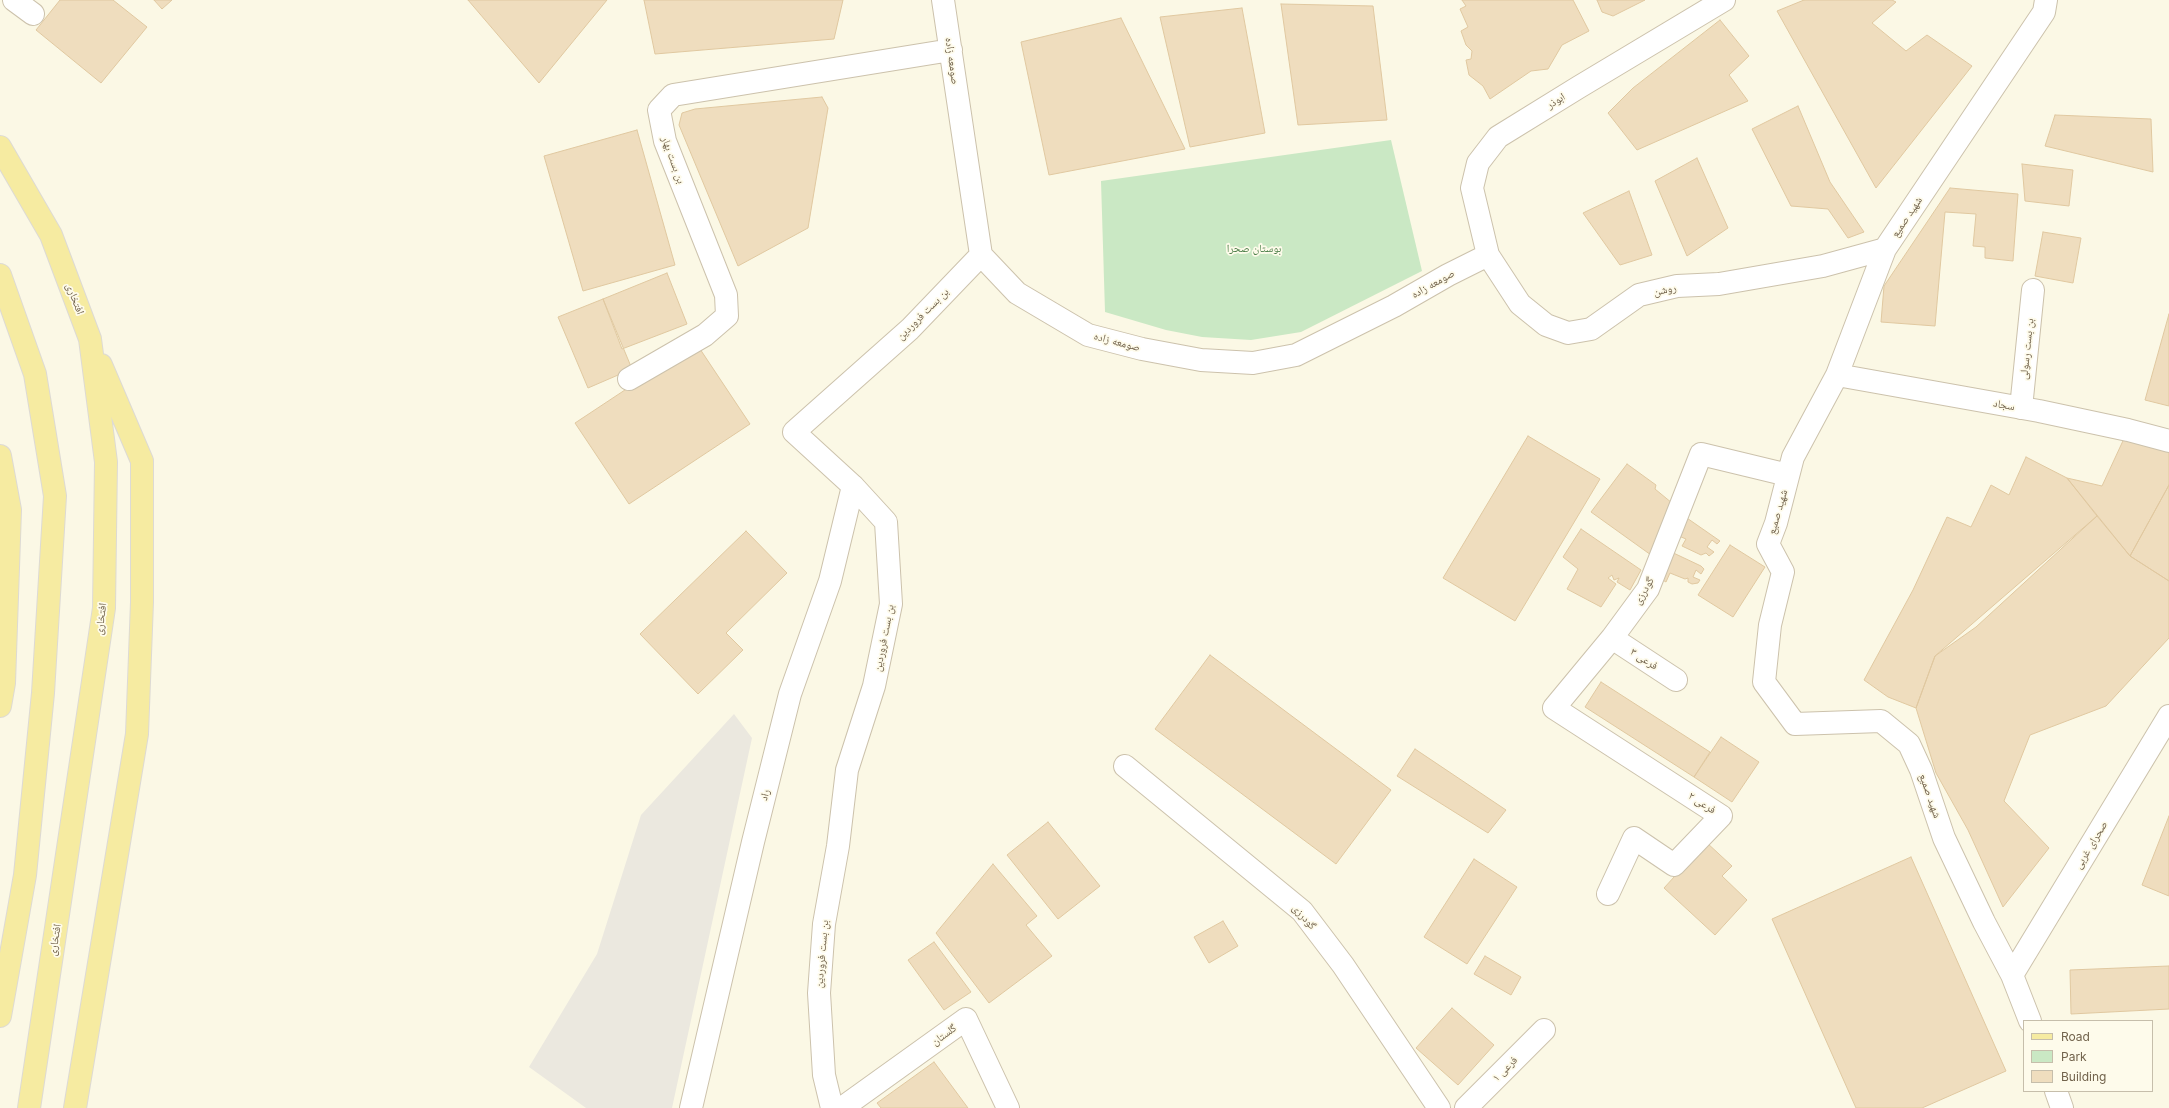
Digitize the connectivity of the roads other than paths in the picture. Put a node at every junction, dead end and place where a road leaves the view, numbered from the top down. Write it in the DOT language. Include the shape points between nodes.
graph roads {
  1 [pos="14,0"];
  2 [pos="943,0"];
  3 [pos="1724,0"];
  4 [pos="2046,0"];
  5 [pos="33,14"];
  6 [pos="951,50"];
  7 [pos="0,147"];
  8 [pos="1885,249"];
  9 [pos="981,255"];
  10 [pos="1488,256"];
  11 [pos="0,275"];
  12 [pos="2033,290"];
  13 [pos="90,339"];
  14 [pos="1837,375"];
  15 [pos="629,379"];
  16 [pos="2021,408"];
  17 [pos="2169,441"];
  18 [pos="0,456"];
  19 [pos="1788,475"];
  20 [pos="853,486"];
  21 [pos="1612,638"];
  22 [pos="1676,680"];
  23 [pos="0,706"];
  24 [pos="1554,708"];
  25 [pos="2169,716"];
  26 [pos="1125,766"];
  27 [pos="1608,894"];
  28 [pos="2012,974"];
  29 [pos="0,1016"];
  30 [pos="2030,1020"];
  31 [pos="1544,1030"];
  32 [pos="2056,1092"];
  33 [pos="30,1108"];
  34 [pos="75,1108"];
  35 [pos="691,1108"];
  36 [pos="832,1108"];
  37 [pos="842,1108"];
  38 [pos="1008,1108"];
  39 [pos="1439,1108"];
  40 [pos="1466,1108"];
  41 [pos="2062,1108"];
  1 -- 5 [label="street"];
  2 -- 6 [label="street, صومعه زاده"];
  3 -- 10 [label="street, ابوذر" via="1498,138 1478,163 1472,188"];
  4 -- 8 [label="street, شهید صمیع" via="2044,12"];
  6 -- 9 [label="street, صومعه زاده"];
  6 -- 15 [label="street, بن بست بهار" via="673,95 658,110 665,141 726,295 727,316 705,334"];
  7 -- 13 [label="main road, افتخاری" via="51,235"];
  8 -- 10 [label="street, روشن" via="1823,266 1719,284 1677,286 1639,295 1591,329 1568,333 1546,325 1520,304"];
  8 -- 14 [label="street, شهید صمیع"];
  9 -- 10 [label="street, صومعه زاده" via="1017,293 1088,335 1142,349 1201,360 1253,363 1296,355"];
  9 -- 20 [label="street, بن بست فروردین" via="910,329 794,432"];
  11 -- 29 [label="main road" via="35,374 55,496 43,693 25,867"];
  12 -- 16 [label="street, بن بست رسولی"];
  13 -- 33 [label="main road, افتخاری" via="106,462 104,608"];
  13 -- 34 [label="main road" via="142,461 142,602 137,734"];
  14 -- 16 [label="street, سجاد"];
  14 -- 19 [label="street, شهید صمیع" via="1793,457"];
  16 -- 17 [label="street, سجاد"];
  18 -- 23 [label="main road" via="10,510 4,683"];
  19 -- 21 [label="street, گودرزی" via="1701,454 1648,589"];
  19 -- 28 [label="street, شهید صمیع" via="1768,544 1783,572 1770,625 1764,682 1795,724 1881,721 1909,744 1921,770 1944,838"];
  20 -- 35 [label="street, راد" via="830,581 790,694 752,842"];
  20 -- 36 [label="street, بن بست فروردین" via="886,522 891,604 874,686 847,770 838,846 824,924 819,993 824,1075"];
  21 -- 22 [label="street, فرعی ۳"];
  21 -- 24 [label="street, گودرزی"];
  24 -- 27 [label="street, فرعی ۲" via="1721,816 1674,865 1634,838"];
  25 -- 28 [label="street, صحرای غربی"];
  26 -- 39 [label="street, گودرزی" via="1302,911 1343,965"];
  28 -- 30 [label="street, شهید صمیع"];
  31 -- 40 [label="street, فرعی ۱"];
  32 -- 41 [label="street"];
  37 -- 38 [label="street, گلستان" via="966,1019"];
}
